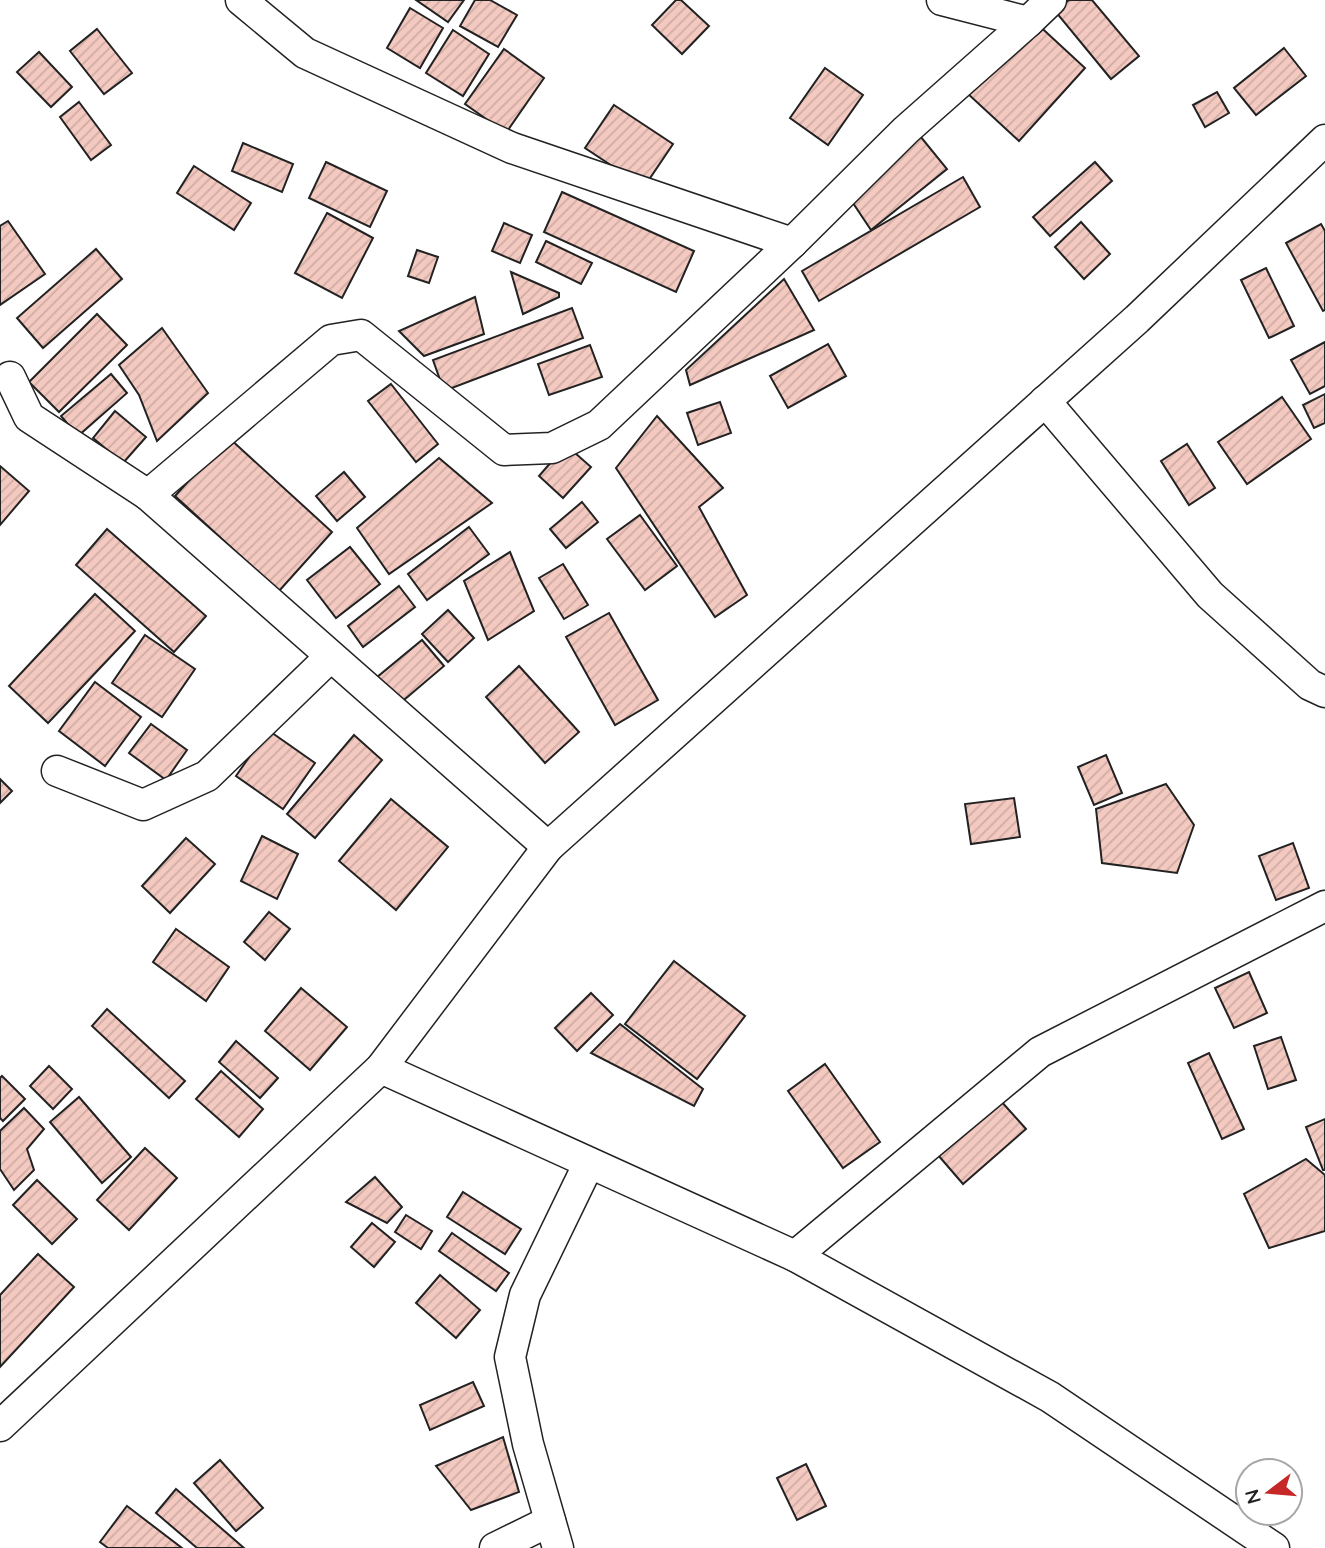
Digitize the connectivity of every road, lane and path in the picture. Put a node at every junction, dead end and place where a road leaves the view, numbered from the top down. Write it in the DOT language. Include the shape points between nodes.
graph roads {
  1 [pos="241,0"];
  2 [pos="942,0"];
  3 [pos="1051,0"];
  4 [pos="1028,22"];
  5 [pos="1325,141"];
  6 [pos="792,243"];
  7 [pos="10,377"];
  8 [pos="1045,401"];
  9 [pos="148,495"];
  10 [pos="330,657"];
  11 [pos="1325,692"];
  12 [pos="57,771"];
  13 [pos="548,847"];
  14 [pos="1325,906"];
  15 [pos="381,1068"];
  16 [pos="589,1163"];
  17 [pos="795,1256"];
  18 [pos="0,1426"];
  19 [pos="554,1534"];
  20 [pos="495,1548"];
  21 [pos="1274,1548"];
  1 -- 6 [label="street" via="305,53 512,148"];
  2 -- 4 [label="street"];
  3 -- 4 [label="street"];
  4 -- 6 [label="street" via="906,130"];
  5 -- 8 [label="street"];
  6 -- 9 [label="street" via="599,425 552,449 505,450 361,335 331,340"];
  7 -- 9 [label="street" via="29,417"];
  8 -- 11 [label="street" via="1210,594 1310,685"];
  8 -- 13 [label="street"];
  9 -- 10 [label="street"];
  10 -- 12 [label="street" via="207,776 143,805"];
  10 -- 13 [label="street"];
  13 -- 15 [label="street"];
  14 -- 17 [label="street" via="1040,1052"];
  15 -- 16 [label="street"];
  15 -- 18 [label="street"];
  16 -- 17 [label="street"];
  16 -- 19 [label="street" via="525,1295 510,1357 528,1444"];
  17 -- 21 [label="street" via="1050,1397"];
  19 -- 20 [label="street"];
}
